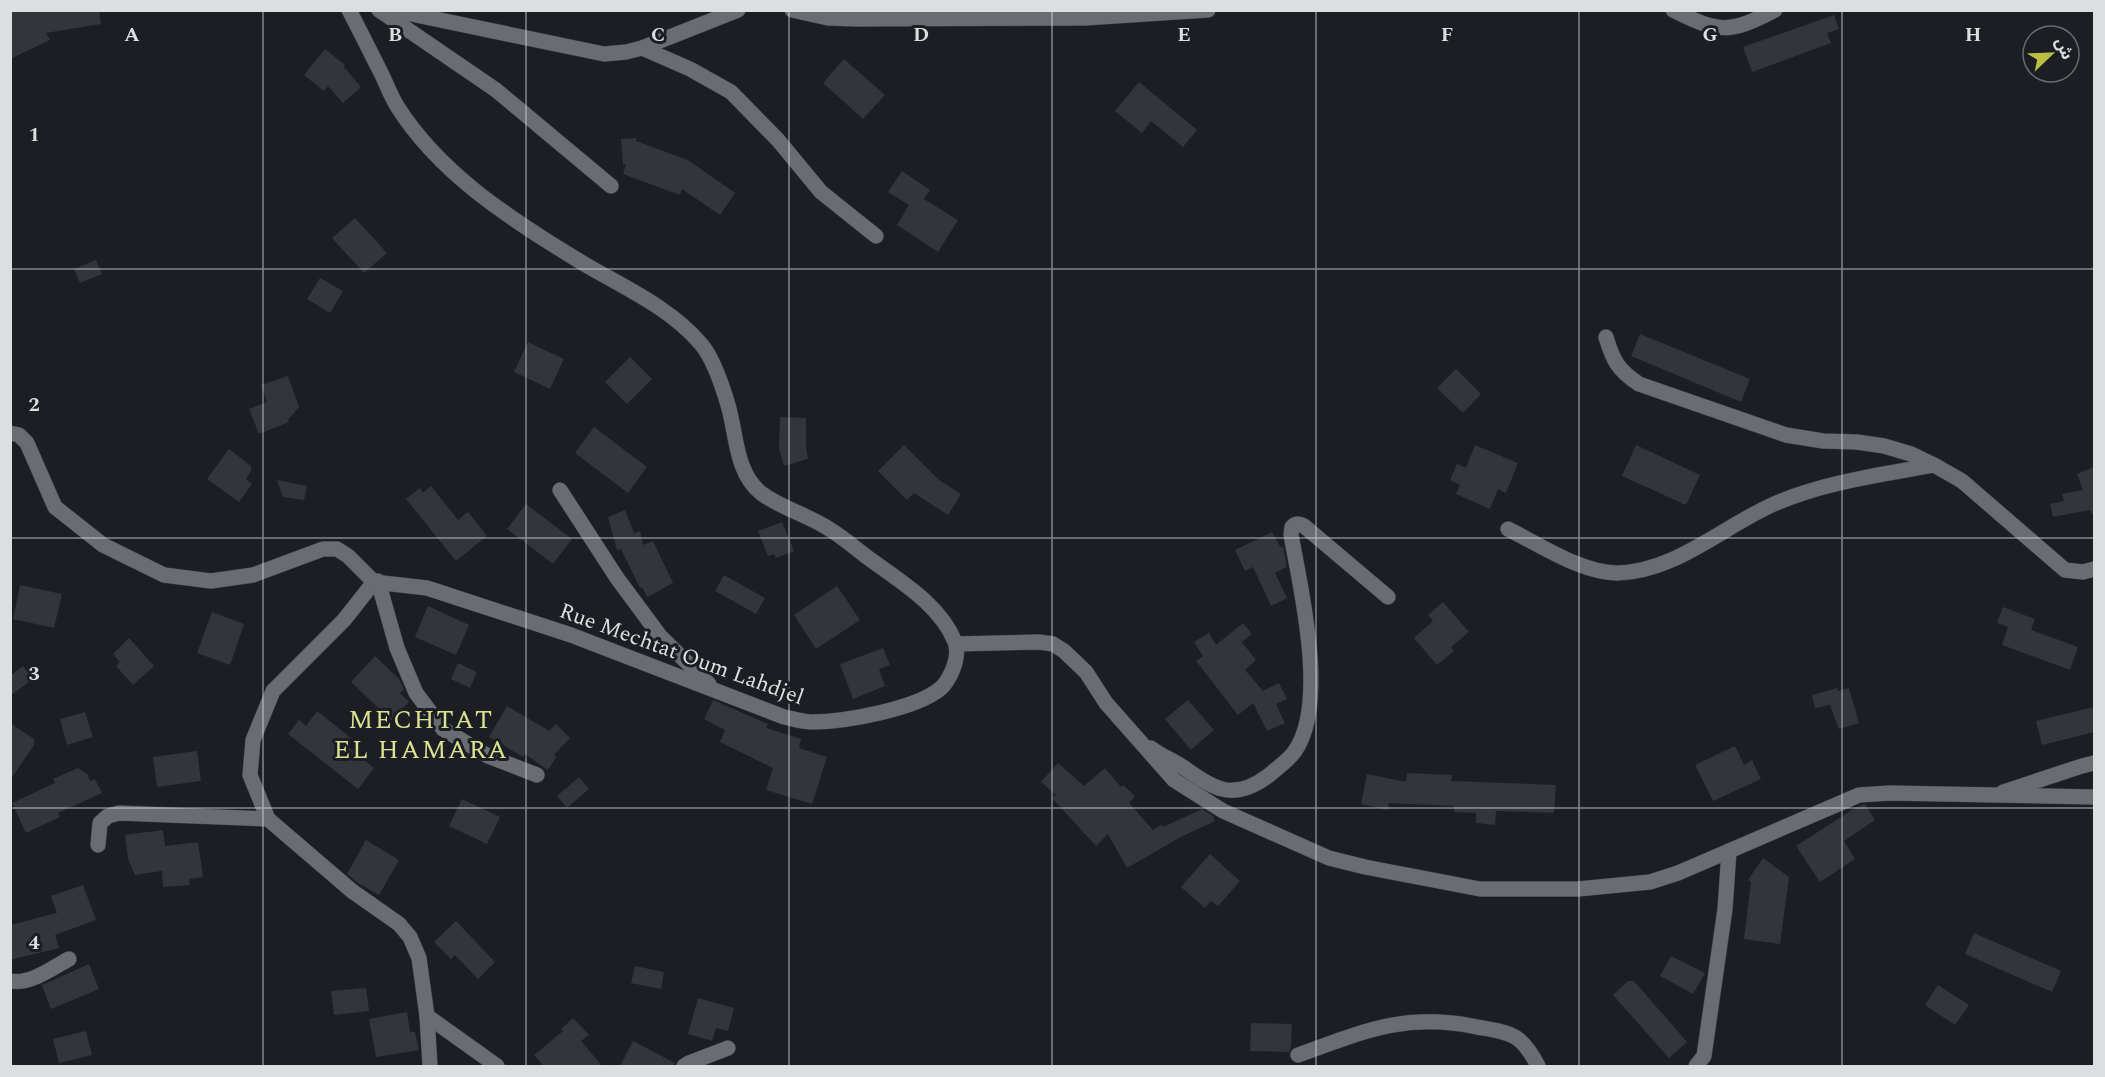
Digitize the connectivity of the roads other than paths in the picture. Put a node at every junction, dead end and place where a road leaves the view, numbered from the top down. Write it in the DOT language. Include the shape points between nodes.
graph roads {
  1 [pos="349,10"];
  2 [pos="379,10"];
  3 [pos="392,10"];
  4 [pos="738,10"];
  5 [pos="792,10"];
  6 [pos="1208,10"];
  7 [pos="1673,10"];
  8 [pos="1775,10"];
  9 [pos="642,48"];
  10 [pos="611,186"];
  11 [pos="876,236"];
  12 [pos="1606,337"];
  13 [pos="10,434"];
  14 [pos="1934,465"];
  15 [pos="561,490"];
  16 [pos="1508,529"];
  17 [pos="2094,568"];
  18 [pos="376,582"];
  19 [pos="1388,597"];
  20 [pos="956,644"];
  21 [pos="714,689"];
  22 [pos="1132,734"];
  23 [pos="2094,763"];
  24 [pos="537,775"];
  25 [pos="1995,795"];
  26 [pos="2094,797"];
  27 [pos="268,819"];
  28 [pos="98,845"];
  29 [pos="1730,850"];
  30 [pos="69,959"];
  31 [pos="10,981"];
  32 [pos="427,1016"];
  33 [pos="728,1048"];
  34 [pos="1298,1055"];
  35 [pos="430,1066"];
  36 [pos="497,1066"];
  37 [pos="684,1066"];
  38 [pos="1538,1066"];
  39 [pos="1696,1066"];
  1 -- 20 [label="street" via="397,105 421,139 471,189 574,258 656,304 684,327 703,346 717,374 750,482 787,509 827,527 923,600 941,617"];
  2 -- 10 [label="street" via="496,90"];
  3 -- 9 [label="street" via="604,54"];
  4 -- 9 [label="street"];
  5 -- 6 [label="street" via="856,19 1085,18"];
  7 -- 8 [label="street" via="1723,29 1753,22"];
  9 -- 11 [label="street" via="731,92 821,192"];
  12 -- 14 [label="street" via="1618,369 1639,384 1786,435 1884,446"];
  13 -- 18 [label="street" via="19,435 27,443 55,507 103,546 164,575 211,581 253,575 323,549 337,549"];
  14 -- 16 [label="street" via="1794,495 1663,564 1618,573 1597,571"];
  14 -- 17 [label="street" via="1962,482 2065,570 2083,572"];
  15 -- 21 [label="street" via="617,578 660,636"];
  18 -- 21 [label="street, Rue Mechtat Oum Lahdjel" via="427,588 572,635"];
  18 -- 24 [label="street" via="416,693 442,729 488,756"];
  18 -- 27 [label="street" via="273,691 253,740 250,775"];
  19 -- 22 [label="street" via="1304,526 1294,524 1291,535 1304,603 1311,699 1295,750 1277,769 1247,789 1222,791"];
  20 -- 21 [label="street, Rue Mechtat Oum Lahdjel" via="956,662 950,678 926,699 832,722 808,723 784,717"];
  20 -- 22 [label="street" via="1053,644 1086,672"];
  22 -- 29 [label="street" via="1174,780 1224,811 1329,858 1376,870 1479,889 1578,889 1650,882"];
  23 -- 25 [label="street"];
  25 -- 26 [label="street"];
  25 -- 29 [label="street" via="1859,795"];
  27 -- 28 [label="street" via="119,813 100,823"];
  27 -- 32 [label="street" via="410,937 419,958"];
  29 -- 39 [label="street" via="1704,1056"];
  30 -- 31 [label="street" via="31,979"];
  32 -- 35 [label="street"];
  32 -- 36 [label="street"];
  33 -- 37 [label="street"];
  34 -- 38 [label="street" via="1382,1027 1437,1021 1498,1031 1520,1039"];
}
